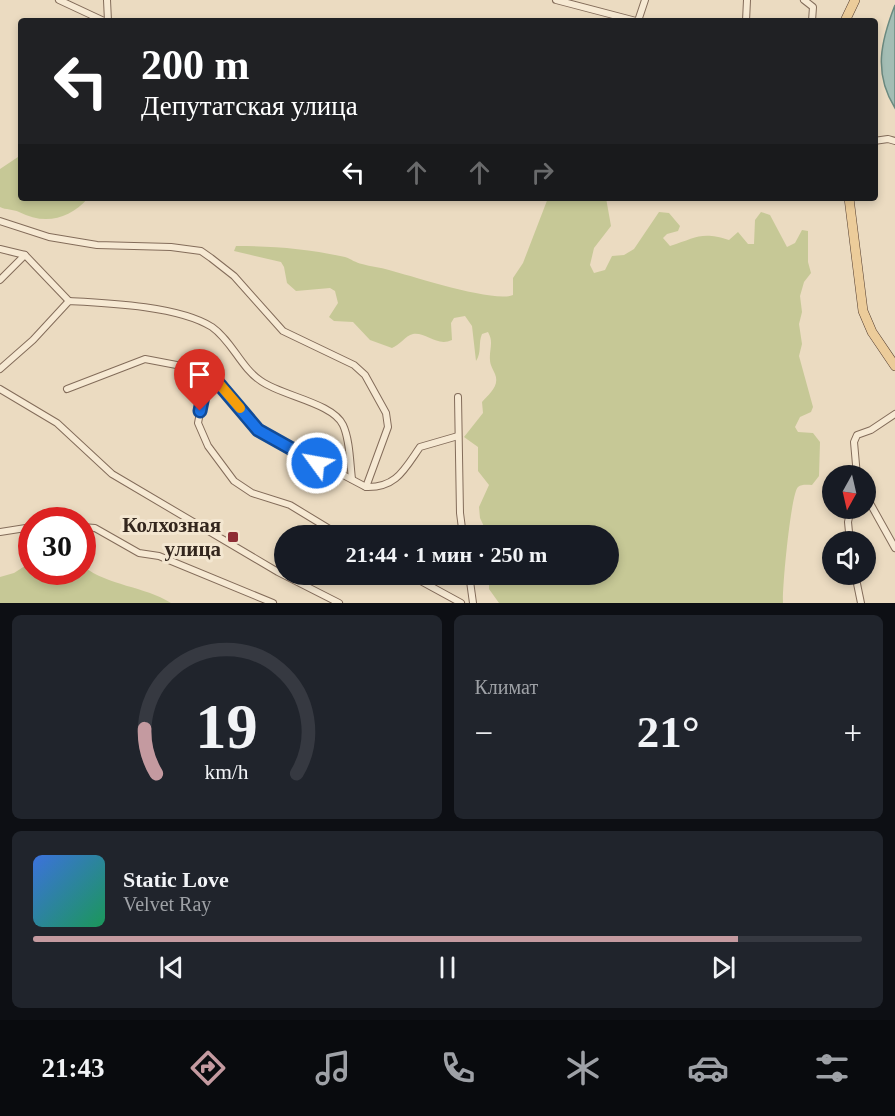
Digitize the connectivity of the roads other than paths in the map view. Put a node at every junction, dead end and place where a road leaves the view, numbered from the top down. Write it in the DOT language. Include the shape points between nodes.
graph roads {
  1 [pos="59,0"];
  2 [pos="107,0"];
  3 [pos="556,0"];
  4 [pos="645,0"];
  5 [pos="747,0"];
  6 [pos="804,0"];
  7 [pos="855,0"];
  8 [pos="99,18"];
  9 [pos="106,18"];
  10 [pos="625,18"];
  11 [pos="638,18"];
  12 [pos="746,18"];
  13 [pos="812,18"];
  14 [pos="847,18"];
  15 [pos="878,140"];
  16 [pos="895,141"];
  17 [pos="849,201"];
  18 [pos="0,221"];
  19 [pos="0,249"];
  20 [pos="25,255"];
  21 [pos="0,280"];
  22 [pos="69,300"];
  23 [pos="895,366"];
  24 [pos="0,369"];
  25 [pos="208,371"];
  26 [pos="0,388"];
  27 [pos="67,389"];
  28 [pos="458,397"];
  29 [pos="895,414"];
  30 [pos="458,436"];
  31 [pos="856,465"];
  32 [pos="352,479"];
  33 [pos="366,487"];
  34 [pos="876,516"];
  35 [pos="323,525"];
  36 [pos="462,525"];
  37 [pos="18,529"];
  38 [pos="96,529"];
  39 [pos="0,532"];
  40 [pos="895,548"];
  41 [pos="428,585"];
  42 [pos="471,585"];
  43 [pos="857,585"];
  44 [pos="273,603"];
  45 [pos="339,603"];
  46 [pos="461,603"];
  47 [pos="473,603"];
  48 [pos="861,603"];
  1 -- 8 [label="street"];
  2 -- 9 [label="street"];
  3 -- 10 [label="street"];
  4 -- 11 [label="street"];
  5 -- 12 [label="street"];
  6 -- 13 [label="street" via="813,7"];
  7 -- 14 [label="main road"];
  15 -- 16 [label="street"];
  17 -- 23 [label="main road" via="863,311"];
  18 -- 33 [label="street" via="49,237 97,245 181,248 201,251 211,258 234,276 283,331 354,365 365,375 386,413 388,427"];
  19 -- 20 [label="street"];
  20 -- 21 [label="street"];
  20 -- 22 [label="street"];
  22 -- 24 [label="street"];
  22 -- 32 [label="street" via="172,313 211,327 259,380 288,396 330,410 343,424"];
  25 -- 27 [label="street" via="145,359"];
  25 -- 32 [label="street" via="258,430"];
  25 -- 35 [label="street" via="198,423 208,446 234,481 252,493 290,505"];
  26 -- 45 [label="street" via="57,423 112,474 278,572"];
  28 -- 30 [label="street"];
  29 -- 31 [label="street" via="856,435"];
  30 -- 33 [label="street" via="420,447 403,472 384,488"];
  30 -- 36 [label="street"];
  32 -- 33 [label="street"];
  34 -- 40 [label="street"];
  37 -- 39 [label="street"];
  38 -- 44 [label="street" via="139,553 159,556"];
  41 -- 46 [label="street"];
  42 -- 47 [label="street"];
  43 -- 48 [label="street"];
}
